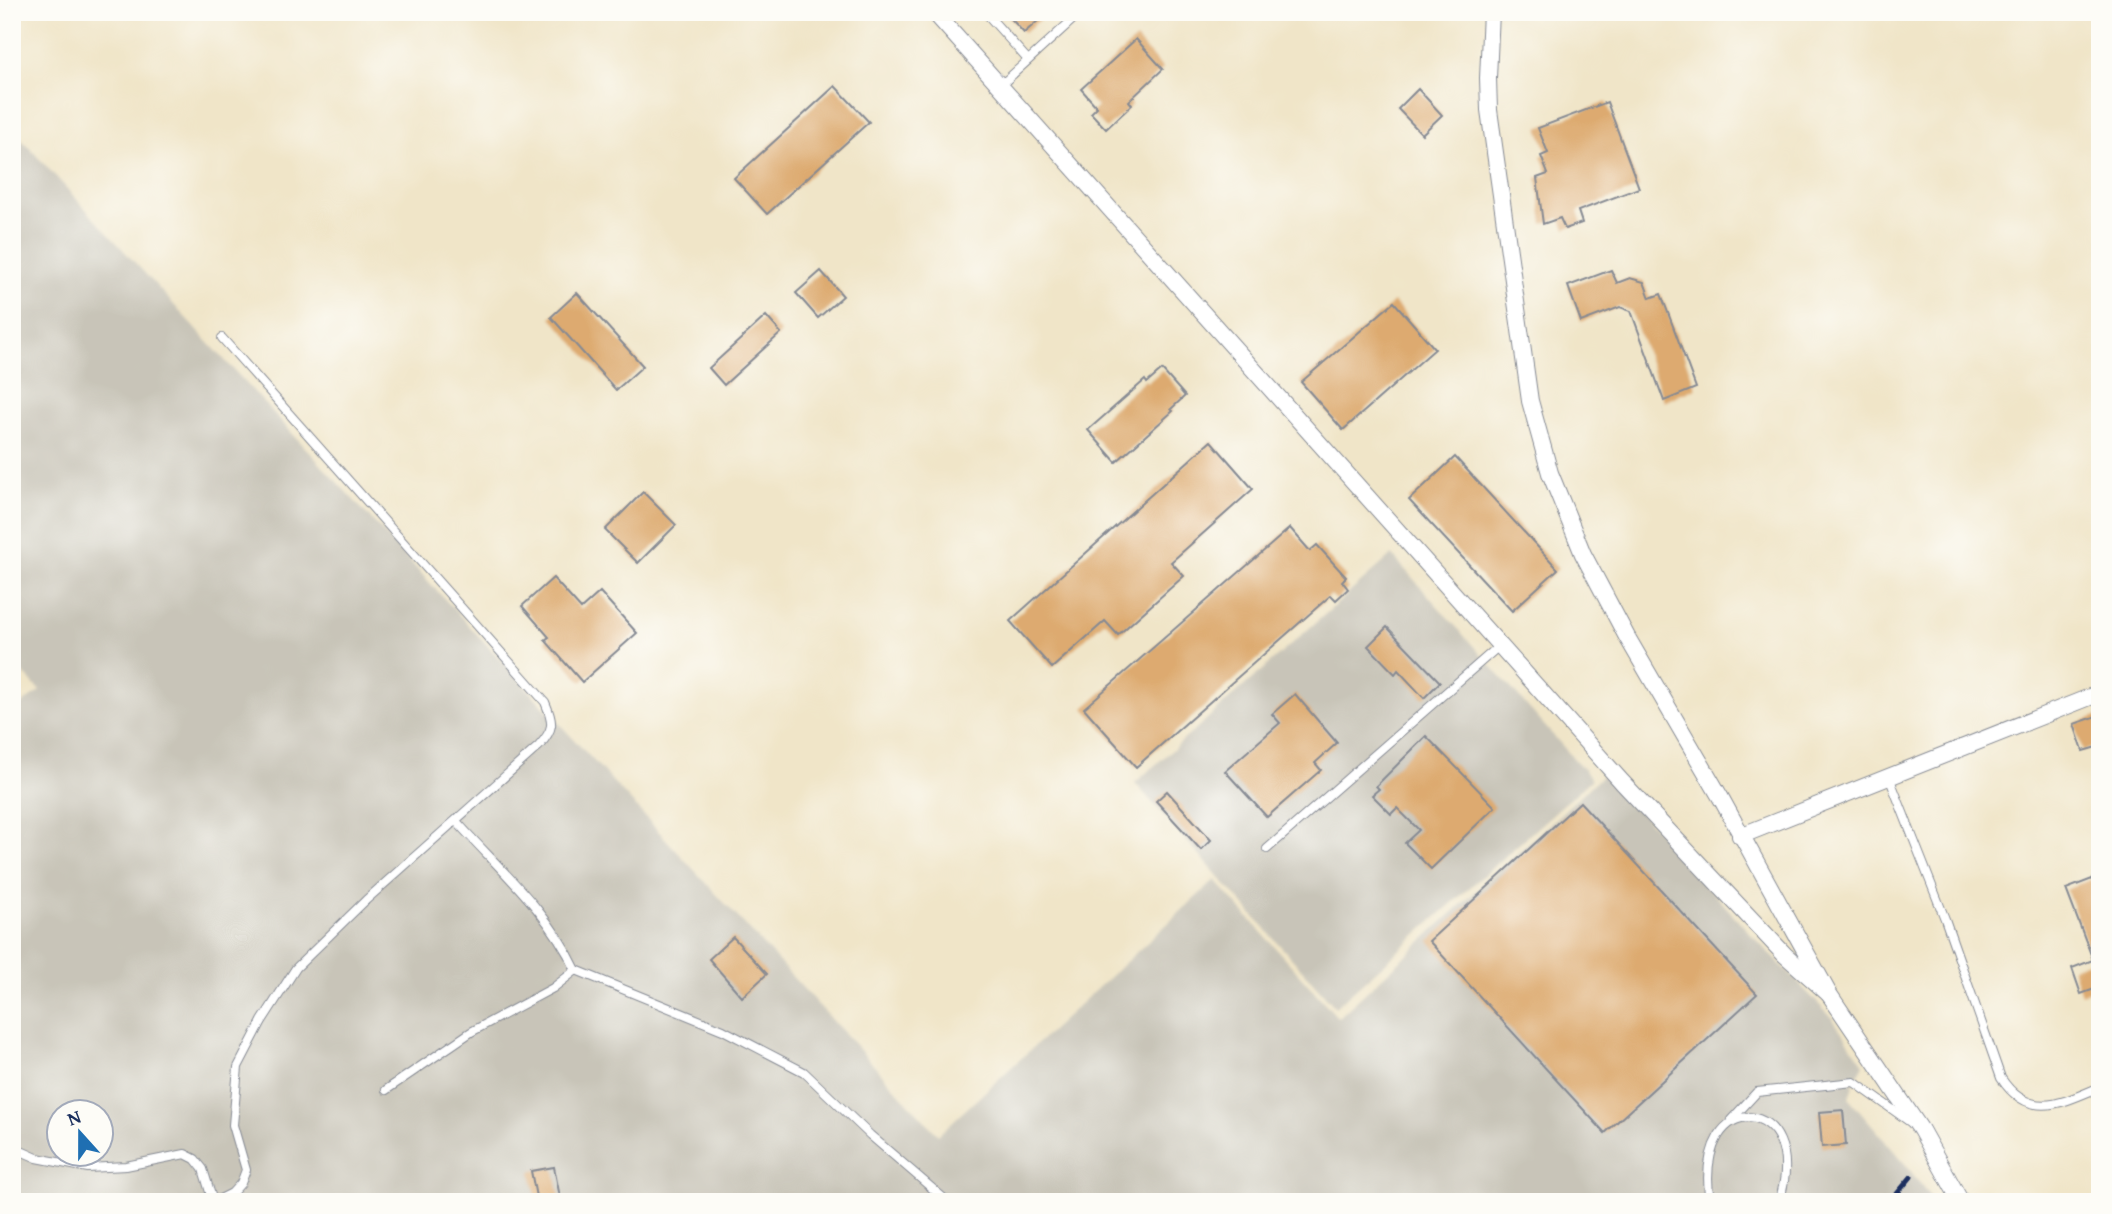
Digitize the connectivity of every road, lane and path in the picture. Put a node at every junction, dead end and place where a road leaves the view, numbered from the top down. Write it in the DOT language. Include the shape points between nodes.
graph roads {
  1 [pos="934,12"];
  2 [pos="985,12"];
  3 [pos="1081,12"];
  4 [pos="1491,12"];
  5 [pos="1028,60"];
  6 [pos="1000,86"];
  7 [pos="222,338"];
  8 [pos="1499,646"];
  9 [pos="2100,693"];
  10 [pos="1889,777"];
  11 [pos="456,821"];
  12 [pos="1740,836"];
  13 [pos="1267,849"];
  14 [pos="576,970"];
  15 [pos="1829,993"];
  16 [pos="2100,1087"];
  17 [pos="386,1090"];
  18 [pos="1731,1120"];
  19 [pos="1921,1130"];
  20 [pos="12,1147"];
  21 [pos="213,1202"];
  22 [pos="948,1202"];
  23 [pos="1710,1202"];
  24 [pos="1779,1202"];
  25 [pos="1961,1202"];
  1 -- 6 [label="street"];
  2 -- 5 [label="lane"];
  3 -- 5 [label="lane"];
  4 -- 12 [label="street" via="1489,110 1530,401 1550,473 1583,554"];
  5 -- 6 [label="lane"];
  6 -- 8 [label="street"];
  7 -- 11 [label="lane" via="545,702 552,718 550,733"];
  8 -- 13 [label="lane"];
  8 -- 15 [label="street" via="1744,912"];
  9 -- 10 [label="street"];
  10 -- 12 [label="street"];
  10 -- 16 [label="lane" via="2009,1090 2028,1102 2047,1105"];
  11 -- 14 [label="lane" via="533,901 564,944"];
  11 -- 21 [label="lane" via="296,968 262,1021 237,1067 233,1125 246,1170 232,1193"];
  12 -- 15 [label="street"];
  14 -- 17 [label="lane" via="553,988 471,1032"];
  14 -- 22 [label="lane" via="723,1031 804,1072"];
  15 -- 19 [label="street"];
  18 -- 19 [label="lane" via="1757,1092 1854,1082"];
  18 -- 23 [label="lane" via="1719,1133 1710,1157"];
  18 -- 24 [label="lane" via="1747,1115 1763,1119 1776,1132 1786,1157 1786,1180"];
  19 -- 25 [label="street"];
  20 -- 21 [label="lane" via="37,1158 88,1168 185,1154 203,1169"];
}
